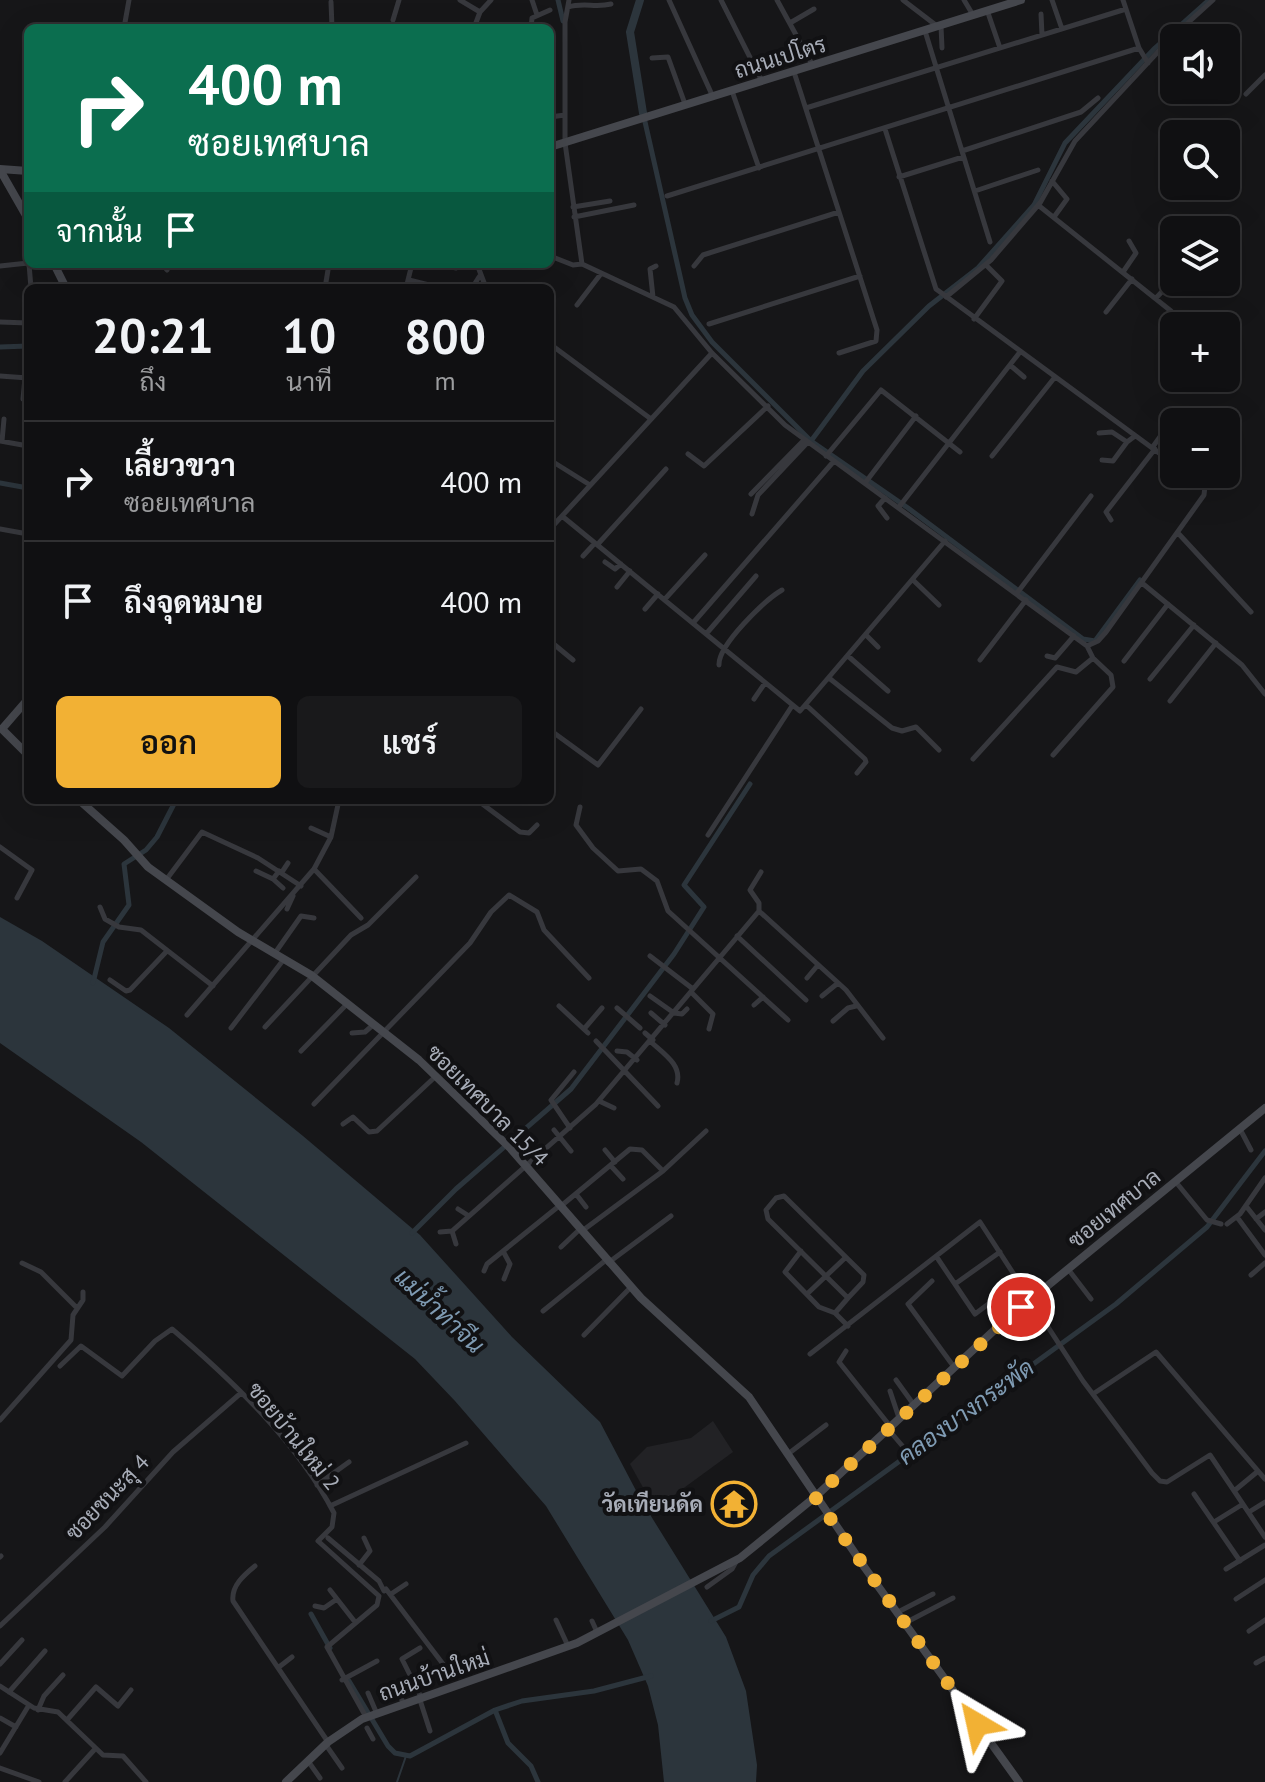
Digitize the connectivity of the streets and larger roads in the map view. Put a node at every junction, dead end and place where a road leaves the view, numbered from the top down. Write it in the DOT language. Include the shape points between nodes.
graph roads {
  1 [pos="129,0"];
  2 [pos="399,0"];
  3 [pos="460,0"];
  4 [pos="491,0"];
  5 [pos="532,0"];
  6 [pos="669,0"];
  7 [pos="721,0"];
  8 [pos="777,0"];
  9 [pos="903,0"];
  10 [pos="964,0"];
  11 [pos="1019,0"];
  12 [pos="1052,0"];
  13 [pos="1123,0"];
  14 [pos="1213,0"];
  15 [pos="331,2"];
  16 [pos="569,3"];
  17 [pos="611,4"];
  18 [pos="992,6"];
  19 [pos="814,9"];
  20 [pos="1126,9"];
  21 [pos="550,10"];
  22 [pos="480,12"];
  23 [pos="1041,14"];
  24 [pos="537,15"];
  25 [pos="973,15"];
  26 [pos="393,20"];
  27 [pos="790,23"];
  28 [pos="125,24"];
  29 [pos="332,24"];
  30 [pos="476,24"];
  31 [pos="531,24"];
  32 [pos="939,26"];
  33 [pos="1062,29"];
  34 [pos="925,31"];
  35 [pos="1042,35"];
  36 [pos="942,39"];
  37 [pos="929,44"];
  38 [pos="942,48"];
  39 [pos="1000,48"];
  40 [pos="1139,48"];
  41 [pos="652,58"];
  42 [pos="1145,60"];
  43 [pos="813,66"];
  44 [pos="937,69"];
  45 [pos="794,72"];
  46 [pos="1265,75"];
  47 [pos="762,82"];
  48 [pos="732,91"];
  49 [pos="1246,94"];
  50 [pos="713,97"];
  51 [pos="1098,98"];
  52 [pos="685,105"];
  53 [pos="806,108"];
  54 [pos="949,109"];
  55 [pos="565,115"];
  56 [pos="554,116"];
  57 [pos="885,129"];
  58 [pos="565,143"];
  59 [pos="554,146"];
  60 [pos="819,150"];
  61 [pos="963,154"];
  62 [pos="759,168"];
  63 [pos="0,170"];
  64 [pos="1038,170"];
  65 [pos="23,171"];
  66 [pos="899,177"];
  67 [pos="1052,181"];
  68 [pos="11,188"];
  69 [pos="975,191"];
  70 [pos="667,196"];
  71 [pos="610,201"];
  72 [pos="634,205"];
  73 [pos="1038,205"];
  74 [pos="573,207"];
  75 [pos="24,212"];
  76 [pos="839,212"];
  77 [pos="574,217"];
  78 [pos="1054,217"];
  79 [pos="1129,241"];
  80 [pos="990,242"];
  81 [pos="554,258"];
  82 [pos="24,264"];
  83 [pos="582,264"];
  84 [pos="986,265"];
  85 [pos="0,266"];
  86 [pos="656,266"];
  87 [pos="694,266"];
  88 [pos="411,268"];
  89 [pos="478,268"];
  90 [pos="1123,272"];
  91 [pos="600,275"];
  92 [pos="860,276"];
  93 [pos="479,277"];
  94 [pos="1132,279"];
  95 [pos="409,280"];
  96 [pos="408,284"];
  97 [pos="425,284"];
  98 [pos="475,284"];
  99 [pos="483,284"];
  100 [pos="1160,294"];
  101 [pos="944,296"];
  102 [pos="653,297"];
  103 [pos="1156,298"];
  104 [pos="577,305"];
  105 [pos="1171,311"];
  106 [pos="1106,312"];
  107 [pos="974,319"];
  108 [pos="0,322"];
  109 [pos="24,323"];
  110 [pos="709,324"];
  111 [pos="554,347"];
  112 [pos="1020,352"];
  113 [pos="712,353"];
  114 [pos="839,353"];
  115 [pos="1010,365"];
  116 [pos="0,376"];
  117 [pos="1024,377"];
  118 [pos="1055,377"];
  119 [pos="24,378"];
  120 [pos="24,392"];
  121 [pos="23,399"];
  122 [pos="768,406"];
  123 [pos="916,416"];
  124 [pos="4,419"];
  125 [pos="651,419"];
  126 [pos="1099,433"];
  127 [pos="1135,436"];
  128 [pos="1160,438"];
  129 [pos="1,441"];
  130 [pos="805,441"];
  131 [pos="948,442"];
  132 [pos="1127,442"];
  133 [pos="24,445"];
  134 [pos="1153,449"];
  135 [pos="960,452"];
  136 [pos="829,453"];
  137 [pos="688,454"];
  138 [pos="1160,454"];
  139 [pos="992,456"];
  140 [pos="1102,460"];
  141 [pos="834,461"];
  142 [pos="554,462"];
  143 [pos="666,469"];
  144 [pos="867,480"];
  145 [pos="590,485"];
  146 [pos="1205,488"];
  147 [pos="751,494"];
  148 [pos="1091,496"];
  149 [pos="885,497"];
  150 [pos="899,507"];
  151 [pos="752,514"];
  152 [pos="562,516"];
  153 [pos="887,518"];
  154 [pos="1111,520"];
  155 [pos="554,525"];
  156 [pos="0,529"];
  157 [pos="24,533"];
  158 [pos="1178,533"];
  159 [pos="945,541"];
  160 [pos="596,544"];
  161 [pos="705,555"];
  162 [pos="583,556"];
  163 [pos="605,562"];
  164 [pos="621,564"];
  165 [pos="630,571"];
  166 [pos="756,576"];
  167 [pos="913,580"];
  168 [pos="1142,583"];
  169 [pos="617,587"];
  170 [pos="782,590"];
  171 [pos="1019,591"];
  172 [pos="658,594"];
  173 [pos="665,599"];
  174 [pos="1026,600"];
  175 [pos="1168,604"];
  176 [pos="939,605"];
  177 [pos="645,609"];
  178 [pos="1251,612"];
  179 [pos="693,623"];
  180 [pos="1194,625"];
  181 [pos="706,634"];
  182 [pos="866,635"];
  183 [pos="1074,636"];
  184 [pos="1216,643"];
  185 [pos="554,644"];
  186 [pos="1087,646"];
  187 [pos="878,647"];
  188 [pos="723,648"];
  189 [pos="848,656"];
  190 [pos="1047,656"];
  191 [pos="1093,658"];
  192 [pos="573,660"];
  193 [pos="980,660"];
  194 [pos="1124,661"];
  195 [pos="719,665"];
  196 [pos="829,678"];
  197 [pos="1150,679"];
  198 [pos="765,683"];
  199 [pos="888,691"];
  200 [pos="1265,694"];
  201 [pos="754,699"];
  202 [pos="1170,701"];
  203 [pos="24,704"];
  204 [pos="806,705"];
  205 [pos="796,708"];
  206 [pos="641,709"];
  207 [pos="1,731"];
  208 [pos="554,733"];
  209 [pos="939,750"];
  210 [pos="24,751"];
  211 [pos="1053,755"];
  212 [pos="973,759"];
  213 [pos="857,773"];
  214 [pos="83,804"];
  215 [pos="338,804"];
  216 [pos="482,804"];
  217 [pos="580,807"];
  218 [pos="537,825"];
  219 [pos="311,828"];
  220 [pos="708,835"];
  221 [pos="331,837"];
  222 [pos="0,847"];
  223 [pos="288,863"];
  224 [pos="314,869"];
  225 [pos="256,871"];
  226 [pos="280,872"];
  227 [pos="761,872"];
  228 [pos="416,877"];
  229 [pos="273,879"];
  230 [pos="166,880"];
  231 [pos="301,886"];
  232 [pos="283,888"];
  233 [pos="293,896"];
  234 [pos="17,898"];
  235 [pos="100,907"];
  236 [pos="287,909"];
  237 [pos="759,911"];
  238 [pos="314,918"];
  239 [pos="361,918"];
  240 [pos="737,936"];
  241 [pos="251,944"];
  242 [pos="166,952"];
  243 [pos="275,953"];
  244 [pos="257,954"];
  245 [pos="650,956"];
  246 [pos="720,956"];
  247 [pos="284,959"];
  248 [pos="818,965"];
  249 [pos="311,975"];
  250 [pos="589,978"];
  251 [pos="807,978"];
  252 [pos="110,980"];
  253 [pos="838,983"];
  254 [pos="213,986"];
  255 [pos="692,990"];
  256 [pos="650,996"];
  257 [pos="822,996"];
  258 [pos="763,997"];
  259 [pos="806,1000"];
  260 [pos="347,1004"];
  261 [pos="754,1005"];
  262 [pos="559,1006"];
  263 [pos="856,1006"];
  264 [pos="602,1008"];
  265 [pos="687,1009"];
  266 [pos="621,1013"];
  267 [pos="651,1013"];
  268 [pos="674,1013"];
  269 [pos="187,1015"];
  270 [pos="788,1020"];
  271 [pos="833,1021"];
  272 [pos="374,1024"];
  273 [pos="665,1025"];
  274 [pos="265,1027"];
  275 [pos="231,1028"];
  276 [pos="709,1029"];
  277 [pos="383,1031"];
  278 [pos="352,1033"];
  279 [pos="883,1038"];
  280 [pos="652,1041"];
  281 [pos="599,1044"];
  282 [pos="301,1051"];
  283 [pos="617,1051"];
  284 [pos="637,1060"];
  285 [pos="574,1072"];
  286 [pos="626,1073"];
  287 [pos="437,1075"];
  288 [pos="677,1083"];
  289 [pos="599,1101"];
  290 [pos="314,1104"];
  291 [pos="658,1106"];
  292 [pos="614,1108"];
  293 [pos="1265,1108"];
  294 [pos="343,1124"];
  295 [pos="570,1128"];
  296 [pos="1239,1128"];
  297 [pos="554,1130"];
  298 [pos="706,1131"];
  299 [pos="559,1138"];
  300 [pos="605,1150"];
  301 [pos="1251,1150"];
  302 [pos="571,1151"];
  303 [pos="613,1164"];
  304 [pos="526,1167"];
  305 [pos="663,1171"];
  306 [pos="1265,1178"];
  307 [pos="623,1179"];
  308 [pos="1175,1181"];
  309 [pos="576,1194"];
  310 [pos="560,1206"];
  311 [pos="1246,1206"];
  312 [pos="586,1207"];
  313 [pos="458,1209"];
  314 [pos="1265,1212"];
  315 [pos="469,1216"];
  316 [pos="671,1216"];
  317 [pos="1237,1217"];
  318 [pos="1256,1219"];
  319 [pos="1265,1230"];
  320 [pos="452,1231"];
  321 [pos="580,1231"];
  322 [pos="440,1232"];
  323 [pos="456,1244"];
  324 [pos="561,1247"];
  325 [pos="503,1251"];
  326 [pos="801,1251"];
  327 [pos="1000,1252"];
  328 [pos="1265,1255"];
  329 [pos="936,1256"];
  330 [pos="845,1258"];
  331 [pos="607,1262"];
  332 [pos="22,1263"];
  333 [pos="1265,1263"];
  334 [pos="1067,1268"];
  335 [pos="484,1271"];
  336 [pos="1251,1275"];
  337 [pos="827,1276"];
  338 [pos="504,1279"];
  339 [pos="932,1281"];
  340 [pos="1019,1281"];
  341 [pos="955,1284"];
  342 [pos="631,1287"];
  343 [pos="83,1292"];
  344 [pos="807,1294"];
  345 [pos="848,1298"];
  346 [pos="1031,1299"];
  347 [pos="1091,1299"];
  348 [pos="1021,1307"];
  349 [pos="77,1308"];
  350 [pos="543,1311"];
  351 [pos="835,1313"];
  352 [pos="1041,1315"];
  353 [pos="848,1326"];
  354 [pos="584,1335"];
  355 [pos="846,1351"];
  356 [pos="810,1354"];
  357 [pos="60,1366"];
  358 [pos="954,1367"];
  359 [pos="896,1380"];
  360 [pos="890,1391"];
  361 [pos="241,1393"];
  362 [pos="1093,1394"];
  363 [pos="914,1405"];
  364 [pos="899,1418"];
  365 [pos="0,1420"];
  366 [pos="826,1425"];
  367 [pos="889,1428"];
  368 [pos="466,1443"];
  369 [pos="905,1449"];
  370 [pos="787,1455"];
  371 [pos="349,1462"];
  372 [pos="1257,1472"];
  373 [pos="1265,1479"];
  374 [pos="317,1485"];
  375 [pos="1234,1491"];
  376 [pos="1194,1494"];
  377 [pos="815,1497"];
  378 [pos="1265,1502"];
  379 [pos="1243,1504"];
  380 [pos="330,1506"];
  381 [pos="1249,1512"];
  382 [pos="1214,1522"];
  383 [pos="1265,1537"];
  384 [pos="328,1538"];
  385 [pos="364,1538"];
  386 [pos="1265,1545"];
  387 [pos="737,1560"];
  388 [pos="1240,1561"];
  389 [pos="359,1565"];
  390 [pos="255,1566"];
  391 [pos="1226,1569"];
  392 [pos="1265,1580"];
  393 [pos="406,1584"];
  394 [pos="707,1587"];
  395 [pos="330,1590"];
  396 [pos="388,1591"];
  397 [pos="933,1594"];
  398 [pos="953,1598"];
  399 [pos="337,1599"];
  400 [pos="380,1599"];
  401 [pos="1236,1599"];
  402 [pos="315,1606"];
  403 [pos="897,1613"];
  404 [pos="556,1620"];
  405 [pos="1265,1620"];
  406 [pos="592,1621"];
  407 [pos="2,1622"];
  408 [pos="355,1622"];
  409 [pos="904,1623"];
  410 [pos="608,1627"];
  411 [pos="1249,1631"];
  412 [pos="597,1633"];
  413 [pos="22,1640"];
  414 [pos="568,1646"];
  415 [pos="420,1648"];
  416 [pos="45,1651"];
  417 [pos="292,1657"];
  418 [pos="1265,1658"];
  419 [pos="377,1661"];
  420 [pos="1256,1663"];
  421 [pos="0,1664"];
  422 [pos="443,1664"];
  423 [pos="279,1667"];
  424 [pos="63,1675"];
  425 [pos="342,1680"];
  426 [pos="0,1686"];
  427 [pos="397,1688"];
  428 [pos="131,1690"];
  429 [pos="9,1692"];
  430 [pos="368,1693"];
  431 [pos="421,1699"];
  432 [pos="29,1705"];
  433 [pos="404,1705"];
  434 [pos="38,1710"];
  435 [pos="377,1714"];
  436 [pos="0,1718"];
  437 [pos="67,1720"];
  438 [pos="365,1723"];
  439 [pos="16,1727"];
  440 [pos="430,1731"];
  441 [pos="373,1739"];
  442 [pos="327,1743"];
  443 [pos="1,1748"];
  444 [pos="95,1749"];
  445 [pos="308,1761"];
  446 [pos="0,1768"];
  447 [pos="342,1768"];
  448 [pos="320,1778"];
  449 [pos="291,1780"];
  450 [pos="39,1782"];
  451 [pos="65,1782"];
  452 [pos="146,1782"];
  453 [pos="1019,1782"];
  1 -- 28 [label="street"];
  2 -- 26 [label="street"];
  3 -- 22 [label="street"];
  4 -- 22 [label="street"];
  5 -- 24 [label="street"];
  6 -- 50 [label="street"];
  7 -- 47 [label="street"];
  8 -- 27 [label="street"];
  9 -- 32 [label="street"];
  10 -- 25 [label="street"];
  11 -- 18 [label="street, ถนนเปโตร"];
  12 -- 33 [label="street"];
  13 -- 20 [label="street"];
  14 -- 42 [label="street"];
  15 -- 29 [label="street"];
  16 -- 17 [label="street" via="596,8"];
  16 -- 55 [label="street"];
  18 -- 25 [label="street, ถนนเปโตร"];
  18 -- 39 [label="street"];
  19 -- 27 [label="street"];
  20 -- 33 [label="street"];
  20 -- 40 [label="street"];
  21 -- 24 [label="street"];
  22 -- 30 [label="street"];
  23 -- 35 [label="street"];
  24 -- 31 [label="street"];
  25 -- 32 [label="street, ถนนเปโตร"];
  27 -- 43 [label="street"];
  32 -- 34 [label="street, ถนนเปโตร"];
  32 -- 36 [label="street"];
  33 -- 35 [label="street"];
  34 -- 37 [label="street"];
  34 -- 43 [label="street, ถนนเปโตร"];
  35 -- 39 [label="street"];
  36 -- 37 [label="street"];
  36 -- 38 [label="street"];
  37 -- 44 [label="street"];
  39 -- 44 [label="street"];
  40 -- 42 [label="street"];
  40 -- 54 [label="street"];
  41 -- 52 [label="street" via="669,59"];
  42 -- 67 [label="street" via="1075,141"];
  43 -- 45 [label="street, ถนนเปโตร"];
  44 -- 53 [label="street"];
  44 -- 54 [label="street"];
  45 -- 47 [label="street, ถนนเปโตร"];
  45 -- 53 [label="street"];
  46 -- 49 [label="street"];
  47 -- 48 [label="street, ถนนเปโตร"];
  48 -- 50 [label="street, ถนนเปโตร"];
  48 -- 62 [label="street"];
  50 -- 52 [label="street, ถนนเปโตร"];
  51 -- 61 [label="street" via="1081,112"];
  52 -- 58 [label="street, ถนนเปโตร"];
  53 -- 60 [label="street"];
  54 -- 57 [label="street"];
  54 -- 61 [label="street"];
  55 -- 56 [label="street"];
  55 -- 58 [label="street"];
  57 -- 60 [label="street"];
  57 -- 66 [label="street"];
  58 -- 59 [label="street, ถนนเปโตร"];
  58 -- 74 [label="street"];
  60 -- 62 [label="street"];
  60 -- 76 [label="street"];
  61 -- 66 [label="street"];
  61 -- 69 [label="street"];
  62 -- 70 [label="street"];
  63 -- 65 [label="street"];
  63 -- 68 [label="street"];
  64 -- 69 [label="street"];
  65 -- 68 [label="street"];
  66 -- 101 [label="street" via="936,289"];
  67 -- 73 [label="street"];
  67 -- 78 [label="street" via="1067,198"];
  68 -- 75 [label="street"];
  69 -- 80 [label="street"];
  71 -- 74 [label="street"];
  72 -- 77 [label="street"];
  73 -- 78 [label="street"];
  73 -- 84 [label="street"];
  74 -- 77 [label="street"];
  76 -- 87 [label="street" via="703,255"];
  76 -- 92 [label="street"];
  77 -- 83 [label="street"];
  78 -- 90 [label="street"];
  79 -- 90 [label="street" via="1136,253"];
  81 -- 83 [label="street"];
  82 -- 85 [label="street"];
  83 -- 91 [label="street"];
  84 -- 101 [label="street"];
  84 -- 107 [label="street" via="1002,281"];
  86 -- 102 [label="street" via="650,269"];
  88 -- 95 [label="street"];
  89 -- 93 [label="street"];
  90 -- 94 [label="street"];
  91 -- 102 [label="street"];
  91 -- 104 [label="street"];
  92 -- 110 [label="street"];
  92 -- 114 [label="street" via="877,338 871,345"];
  93 -- 98 [label="street"];
  93 -- 99 [label="street"];
  94 -- 103 [label="street"];
  94 -- 106 [label="street"];
  95 -- 96 [label="street"];
  95 -- 97 [label="street"];
  100 -- 103 [label="street"];
  101 -- 107 [label="street"];
  102 -- 113 [label="street" via="674,307"];
  103 -- 105 [label="street"];
  107 -- 112 [label="street"];
  108 -- 109 [label="street"];
  111 -- 125 [label="street"];
  112 -- 115 [label="street"];
  112 -- 118 [label="street"];
  113 -- 122 [label="street"];
  113 -- 125 [label="street"];
  115 -- 117 [label="street"];
  115 -- 131 [label="street"];
  116 -- 119 [label="street"];
  118 -- 127 [label="street"];
  118 -- 139 [label="street"];
  120 -- 121 [label="street"];
  122 -- 130 [label="street"];
  122 -- 137 [label="street" via="704,466"];
  123 -- 131 [label="street"];
  123 -- 136 [label="street" via="880,390"];
  123 -- 144 [label="street"];
  124 -- 129 [label="street"];
  125 -- 145 [label="street"];
  126 -- 132 [label="street" via="1112,432"];
  127 -- 132 [label="street"];
  127 -- 134 [label="street"];
  128 -- 134 [label="street"];
  129 -- 133 [label="street"];
  130 -- 136 [label="street"];
  130 -- 147 [label="street"];
  130 -- 151 [label="street" via="758,495"];
  131 -- 135 [label="street"];
  131 -- 150 [label="street"];
  132 -- 140 [label="street" via="1113,461"];
  134 -- 138 [label="street"];
  134 -- 154 [label="street" via="1106,512"];
  136 -- 141 [label="street"];
  141 -- 144 [label="street"];
  141 -- 179 [label="street"];
  142 -- 145 [label="street"];
  143 -- 160 [label="street"];
  144 -- 149 [label="street"];
  145 -- 152 [label="street"];
  146 -- 158 [label="street"];
  148 -- 171 [label="street"];
  149 -- 150 [label="street"];
  149 -- 153 [label="street" via="878,506"];
  150 -- 159 [label="street"];
  152 -- 155 [label="street"];
  152 -- 160 [label="street"];
  156 -- 157 [label="street"];
  158 -- 168 [label="street"];
  158 -- 178 [label="street"];
  159 -- 167 [label="street"];
  159 -- 171 [label="street"];
  160 -- 162 [label="street"];
  160 -- 164 [label="street"];
  161 -- 173 [label="street"];
  163 -- 164 [label="street" via="615,569"];
  164 -- 165 [label="street"];
  165 -- 169 [label="street"];
  165 -- 172 [label="street"];
  166 -- 181 [label="street"];
  167 -- 176 [label="street"];
  167 -- 182 [label="street"];
  168 -- 175 [label="street"];
  168 -- 186 [label="street" via="1098,641"];
  170 -- 188 [label="street"];
  171 -- 174 [label="street"];
  172 -- 173 [label="street"];
  172 -- 177 [label="street"];
  173 -- 179 [label="street"];
  174 -- 183 [label="street"];
  174 -- 193 [label="street"];
  175 -- 180 [label="street"];
  175 -- 194 [label="street"];
  179 -- 181 [label="street"];
  180 -- 184 [label="street"];
  180 -- 197 [label="street"];
  181 -- 188 [label="street"];
  182 -- 187 [label="street"];
  182 -- 189 [label="street"];
  183 -- 186 [label="street"];
  183 -- 190 [label="street" via="1055,658"];
  184 -- 200 [label="street"];
  184 -- 202 [label="street"];
  185 -- 192 [label="street"];
  186 -- 191 [label="street"];
  188 -- 195 [label="street"];
  188 -- 198 [label="street"];
  189 -- 196 [label="street"];
  189 -- 199 [label="street"];
  191 -- 211 [label="street" via="1111,675 1113,687"];
  191 -- 212 [label="street" via="1076,672 1057,667"];
  196 -- 204 [label="street"];
  196 -- 209 [label="street" via="892,728 916,727"];
  198 -- 201 [label="street"];
  198 -- 205 [label="street"];
  203 -- 207 [label="street"];
  204 -- 205 [label="street"];
  204 -- 213 [label="street" via="865,759"];
  205 -- 220 [label="street"];
  206 -- 208 [label="street" via="598,765"];
  207 -- 210 [label="street"];
  214 -- 230 [label="street, ซอยเทศบาล 15/4"];
  215 -- 221 [label="street"];
  216 -- 218 [label="street" via="520,832 529,833"];
  217 -- 246 [label="street" via="576,825 593,848 618,871 641,869 650,875 661,886 666,909"];
  219 -- 221 [label="street"];
  221 -- 224 [label="street"];
  222 -- 234 [label="street" via="32,870"];
  223 -- 226 [label="street"];
  224 -- 231 [label="street"];
  224 -- 239 [label="street"];
  225 -- 229 [label="street"];
  226 -- 229 [label="street"];
  226 -- 230 [label="street" via="202,832"];
  226 -- 231 [label="street"];
  227 -- 237 [label="street" via="750,890"];
  228 -- 249 [label="street"];
  229 -- 232 [label="street"];
  230 -- 241 [label="street, ซอยเทศบาล 15/4"];
  231 -- 233 [label="street"];
  233 -- 236 [label="street"];
  233 -- 241 [label="street"];
  235 -- 242 [label="street" via="105,919 141,930"];
  237 -- 240 [label="street"];
  237 -- 248 [label="street"];
  238 -- 243 [label="street" via="301,916"];
  240 -- 246 [label="street"];
  240 -- 259 [label="street"];
  241 -- 243 [label="street, ซอยเทศบาล 15/4"];
  241 -- 244 [label="street"];
  241 -- 254 [label="street"];
  242 -- 252 [label="street" via="130,990"];
  242 -- 254 [label="street"];
  243 -- 247 [label="street, ซอยเทศบาล 15/4"];
  245 -- 255 [label="street"];
  246 -- 255 [label="street"];
  246 -- 258 [label="street"];
  247 -- 249 [label="street, ซอยเทศบาล 15/4"];
  247 -- 275 [label="street"];
  248 -- 251 [label="street"];
  248 -- 253 [label="street"];
  249 -- 260 [label="street, ซอยเทศบาล 15/4"];
  249 -- 274 [label="street"];
  250 -- 277 [label="street" via="544,930 537,912 509,895 470,943"];
  253 -- 257 [label="street"];
  253 -- 263 [label="street"];
  254 -- 269 [label="street"];
  255 -- 268 [label="street"];
  255 -- 276 [label="street" via="713,1014"];
  256 -- 268 [label="street"];
  258 -- 261 [label="street"];
  258 -- 270 [label="street"];
  260 -- 272 [label="street, ซอยเทศบาล 15/4"];
  260 -- 282 [label="street"];
  262 -- 264 [label="street" via="586,1031"];
  263 -- 271 [label="street"];
  263 -- 279 [label="street"];
  265 -- 268 [label="street"];
  266 -- 280 [label="street"];
  267 -- 273 [label="street"];
  268 -- 273 [label="street"];
  272 -- 277 [label="street, ซอยเทศบาล 15/4"];
  272 -- 278 [label="street"];
  273 -- 280 [label="street"];
  277 -- 287 [label="street, ซอยเทศบาล 15/4"];
  277 -- 290 [label="street"];
  280 -- 284 [label="street"];
  280 -- 288 [label="street" via="674,1063"];
  281 -- 286 [label="street"];
  283 -- 284 [label="street"];
  284 -- 286 [label="street"];
  285 -- 295 [label="street" via="555,1093 553,1105"];
  286 -- 289 [label="street"];
  286 -- 291 [label="street"];
  287 -- 294 [label="street" via="377,1131 369,1132 353,1117"];
  287 -- 304 [label="street, ซอยเทศบาล 15/4"];
  289 -- 292 [label="street"];
  289 -- 295 [label="street"];
  293 -- 296 [label="street, ซอยเทศบาล"];
  295 -- 299 [label="street"];
  296 -- 301 [label="street"];
  296 -- 308 [label="street, ซอยเทศบาล"];
  297 -- 299 [label="street"];
  298 -- 305 [label="street"];
  299 -- 302 [label="street"];
  299 -- 304 [label="street"];
  300 -- 303 [label="street"];
  303 -- 305 [label="street" via="637,1148"];
  303 -- 307 [label="street"];
  303 -- 309 [label="street"];
  304 -- 310 [label="street, ซอยเทศบาล 15/4"];
  304 -- 315 [label="street"];
  305 -- 321 [label="street"];
  306 -- 311 [label="street"];
  308 -- 317 [label="street" via="1209,1222 1224,1224"];
  308 -- 334 [label="street, ซอยเทศบาล"];
  309 -- 310 [label="street"];
  309 -- 312 [label="street"];
  310 -- 321 [label="street, ซอยเทศบาล 15/4"];
  310 -- 325 [label="street"];
  311 -- 317 [label="street"];
  311 -- 318 [label="street"];
  313 -- 315 [label="street"];
  314 -- 318 [label="street"];
  315 -- 320 [label="street"];
  316 -- 331 [label="street"];
  317 -- 328 [label="street"];
  318 -- 319 [label="street"];
  320 -- 322 [label="street"];
  320 -- 323 [label="street"];
  321 -- 324 [label="street"];
  321 -- 331 [label="street, ซอยเทศบาล 15/4"];
  325 -- 335 [label="street"];
  325 -- 338 [label="street" via="510,1264"];
  326 -- 330 [label="street" via="765,1212 776,1198 784,1196"];
  326 -- 337 [label="street"];
  326 -- 344 [label="street" via="784,1271"];
  327 -- 329 [label="street" via="980,1222"];
  327 -- 340 [label="street"];
  327 -- 341 [label="street"];
  329 -- 341 [label="street"];
  329 -- 353 [label="street"];
  330 -- 337 [label="street"];
  330 -- 345 [label="street" via="864,1278"];
  331 -- 342 [label="street, ซอยเทศบาล 15/4"];
  331 -- 350 [label="street"];
  332 -- 349 [label="street" via="41,1272"];
  333 -- 336 [label="street"];
  334 -- 346 [label="street, ซอยเทศบาล"];
  334 -- 347 [label="street"];
  337 -- 344 [label="street"];
  337 -- 345 [label="street"];
  339 -- 358 [label="street" via="908,1304"];
  340 -- 341 [label="street" via="977,1314"];
  340 -- 346 [label="street"];
  342 -- 354 [label="street"];
  342 -- 370 [label="street, ซอยเทศบาล 15/4" via="742,1390"];
  343 -- 349 [label="street"];
  344 -- 351 [label="street" via="825,1312"];
  345 -- 351 [label="street"];
  346 -- 348 [label="street, ซอยเทศบาล"];
  346 -- 352 [label="street"];
  348 -- 352 [label="street" via="1031,1319"];
  348 -- 358 [label="street, ซอยเทศบาล"];
  349 -- 365 [label="street" via="71,1340"];
  351 -- 353 [label="street"];
  352 -- 362 [label="street"];
  353 -- 356 [label="street"];
  355 -- 367 [label="street" via="839,1362"];
  357 -- 361 [label="street, ซอยบ้านใหม่ 2" via="84,1347 122,1376 170,1329"];
  358 -- 363 [label="street, ซอยเทศบาล"];
  359 -- 363 [label="street"];
  360 -- 364 [label="street"];
  361 -- 374 [label="street, ซอยบ้านใหม่ 2"];
  361 -- 407 [label="street, ซอยชนะสุ 4" via="173,1452 105,1527"];
  362 -- 372 [label="street" via="1156,1352"];
  362 -- 375 [label="street" via="1160,1481 1176,1478 1209,1455"];
  363 -- 364 [label="street, ซอยเทศบาล"];
  364 -- 367 [label="street, ซอยเทศบาล"];
  366 -- 370 [label="street"];
  367 -- 369 [label="street"];
  367 -- 377 [label="street, ซอยเทศบาล"];
  368 -- 380 [label="street"];
  370 -- 377 [label="street, ซอยเทศบาล 15/4"];
  371 -- 374 [label="street"];
  372 -- 373 [label="street"];
  372 -- 375 [label="street"];
  374 -- 380 [label="street, ซอยบ้านใหม่ 2"];
  375 -- 379 [label="street"];
  376 -- 382 [label="street"];
  377 -- 387 [label="street, ซอยเทศบาล"];
  377 -- 403 [label="street, ซอยเทศบาล 15/4"];
  378 -- 381 [label="street"];
  379 -- 381 [label="street"];
  379 -- 382 [label="street"];
  380 -- 400 [label="street, ซอยบ้านใหม่ 2" via="335,1520 318,1541"];
  381 -- 383 [label="street"];
  382 -- 388 [label="street"];
  384 -- 389 [label="street"];
  385 -- 389 [label="street" via="370,1551"];
  386 -- 388 [label="street"];
  387 -- 394 [label="street"];
  387 -- 410 [label="street, ซอยเทศบาล"];
  388 -- 391 [label="street"];
  389 -- 396 [label="street"];
  390 -- 423 [label="street" via="241,1578 232,1597"];
  392 -- 401 [label="street"];
  393 -- 396 [label="street"];
  395 -- 399 [label="street"];
  396 -- 400 [label="street"];
  396 -- 422 [label="street"];
  397 -- 403 [label="street"];
  398 -- 409 [label="street"];
  399 -- 402 [label="street" via="324,1608"];
  399 -- 408 [label="street"];
  400 -- 408 [label="street"];
  403 -- 409 [label="street, ซอยเทศบาล 15/4"];
  404 -- 414 [label="street"];
  405 -- 411 [label="street"];
  406 -- 412 [label="street"];
  408 -- 425 [label="street" via="327,1647"];
  409 -- 453 [label="street, ซอยเทศบาล 15/4"];
  410 -- 412 [label="street, ถนนบ้านใหม่"];
  412 -- 414 [label="street, ถนนบ้านใหม่"];
  413 -- 421 [label="street"];
  414 -- 431 [label="street, ถนนบ้านใหม่"];
  415 -- 431 [label="street" via="402,1659"];
  416 -- 429 [label="street"];
  417 -- 423 [label="street"];
  418 -- 420 [label="street"];
  419 -- 425 [label="street"];
  423 -- 442 [label="street"];
  424 -- 434 [label="street"];
  425 -- 438 [label="street"];
  426 -- 429 [label="street"];
  427 -- 433 [label="street"];
  428 -- 437 [label="street" via="118,1706 96,1687"];
  429 -- 432 [label="street"];
  430 -- 435 [label="street"];
  431 -- 433 [label="street, ถนนบ้านใหม่"];
  431 -- 440 [label="street"];
  432 -- 434 [label="street"];
  432 -- 439 [label="street"];
  433 -- 435 [label="street, ถนนบ้านใหม่"];
  434 -- 437 [label="street" via="55,1710"];
  435 -- 438 [label="street, ถนนบ้านใหม่"];
  436 -- 439 [label="street"];
  437 -- 444 [label="street"];
  438 -- 441 [label="street"];
  438 -- 442 [label="street, ถนนบ้านใหม่"];
  439 -- 443 [label="street"];
  442 -- 445 [label="street, ถนนบ้านใหม่"];
  442 -- 447 [label="street"];
  444 -- 451 [label="street"];
  444 -- 452 [label="street" via="105,1756 123,1756"];
  445 -- 448 [label="street"];
  445 -- 449 [label="street, ถนนบ้านใหม่"];
  446 -- 450 [label="street"];
}
